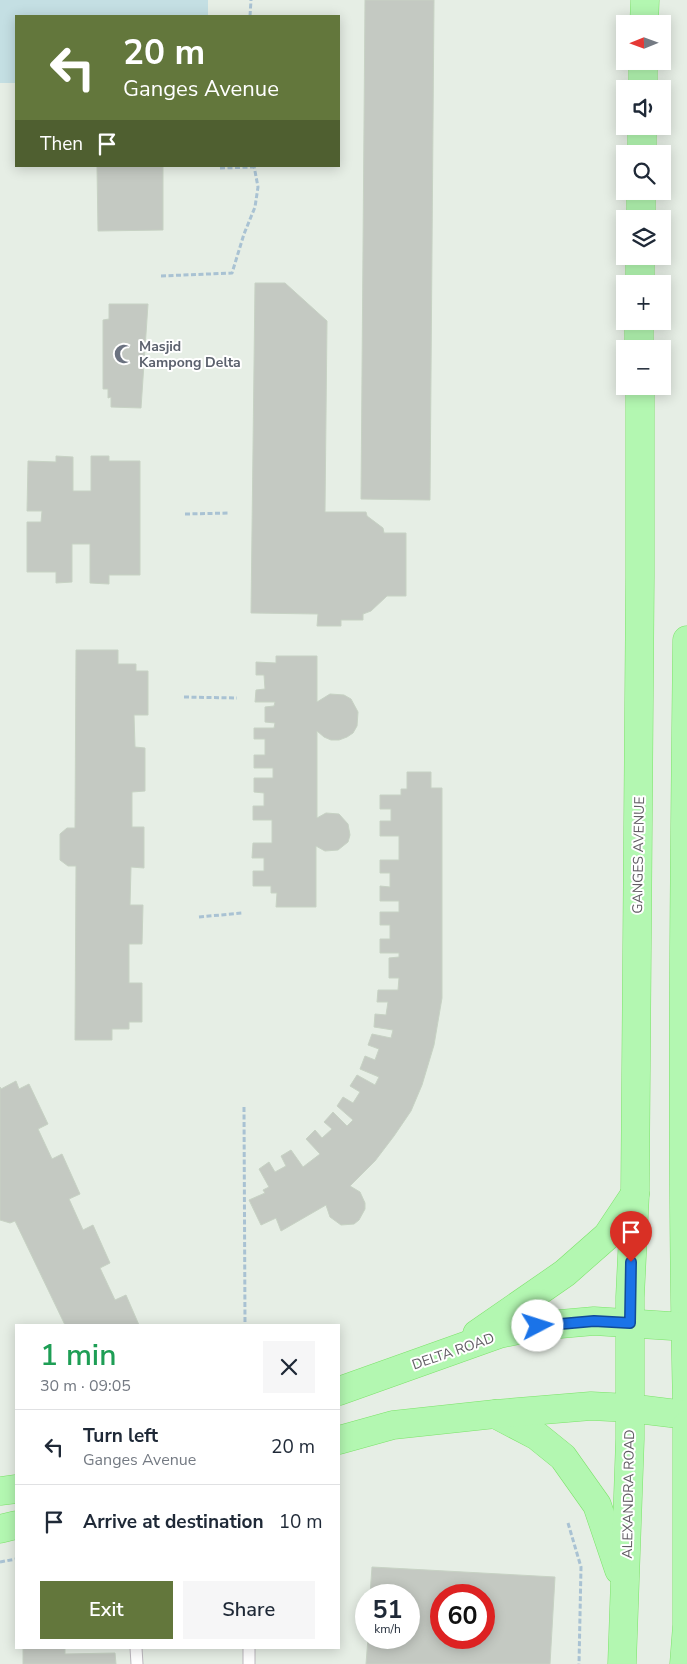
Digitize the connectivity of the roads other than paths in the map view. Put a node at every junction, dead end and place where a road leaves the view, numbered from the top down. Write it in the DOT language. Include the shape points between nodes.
graph roads {
  1 [pos="645,0"];
  2 [pos="644,15"];
  3 [pos="640,395"];
  4 [pos="687,640"];
  5 [pos="685,1140"];
  6 [pos="635,1194"];
  7 [pos="630,1323"];
  8 [pos="686,1327"];
  9 [pos="451,1352"];
  10 [pos="340,1390"];
  11 [pos="687,1407"];
  12 [pos="629,1408"];
  13 [pos="495,1414"];
  14 [pos="687,1415"];
  15 [pos="687,1425"];
  16 [pos="340,1440"];
  17 [pos="15,1489"];
  18 [pos="0,1492"];
  19 [pos="15,1526"];
  20 [pos="0,1529"];
  21 [pos="626,1590"];
  22 [pos="687,1624"];
  23 [pos="136,1649"];
  24 [pos="249,1649"];
  25 [pos="137,1664"];
  26 [pos="249,1664"];
  27 [pos="622,1664"];
  28 [pos="684,1664"];
  1 -- 2 [label="main road"];
  3 -- 6 [label="main road, GANGES AVENUE"];
  4 -- 5 [label="main road" via="683,946"];
  5 -- 8 [label="main road"];
  6 -- 7 [label="main road, GANGES AVENUE"];
  6 -- 9 [label="main road" via="606,1236 565,1273"];
  7 -- 8 [label="main road, DELTA ROAD"];
  7 -- 9 [label="main road, DELTA ROAD" via="594,1321 538,1326 500,1334"];
  7 -- 12 [label="main road, ALEXANDRA ROAD"];
  8 -- 11 [label="main road"];
  9 -- 10 [label="main road, DELTA ROAD"];
  12 -- 13 [label="main road" via="591,1406"];
  12 -- 14 [label="main road"];
  12 -- 21 [label="main road, ALEXANDRA ROAD"];
  13 -- 16 [label="main road" via="393,1425"];
  13 -- 21 [label="main road" via="537,1436 563,1457 597,1505"];
  15 -- 22 [label="main road"];
  17 -- 18 [label="main road"];
  19 -- 20 [label="main road"];
  21 -- 27 [label="main road, ALEXANDRA ROAD"];
  22 -- 28 [label="main road"];
  23 -- 25 [label="lane"];
  24 -- 26 [label="lane"];
}
